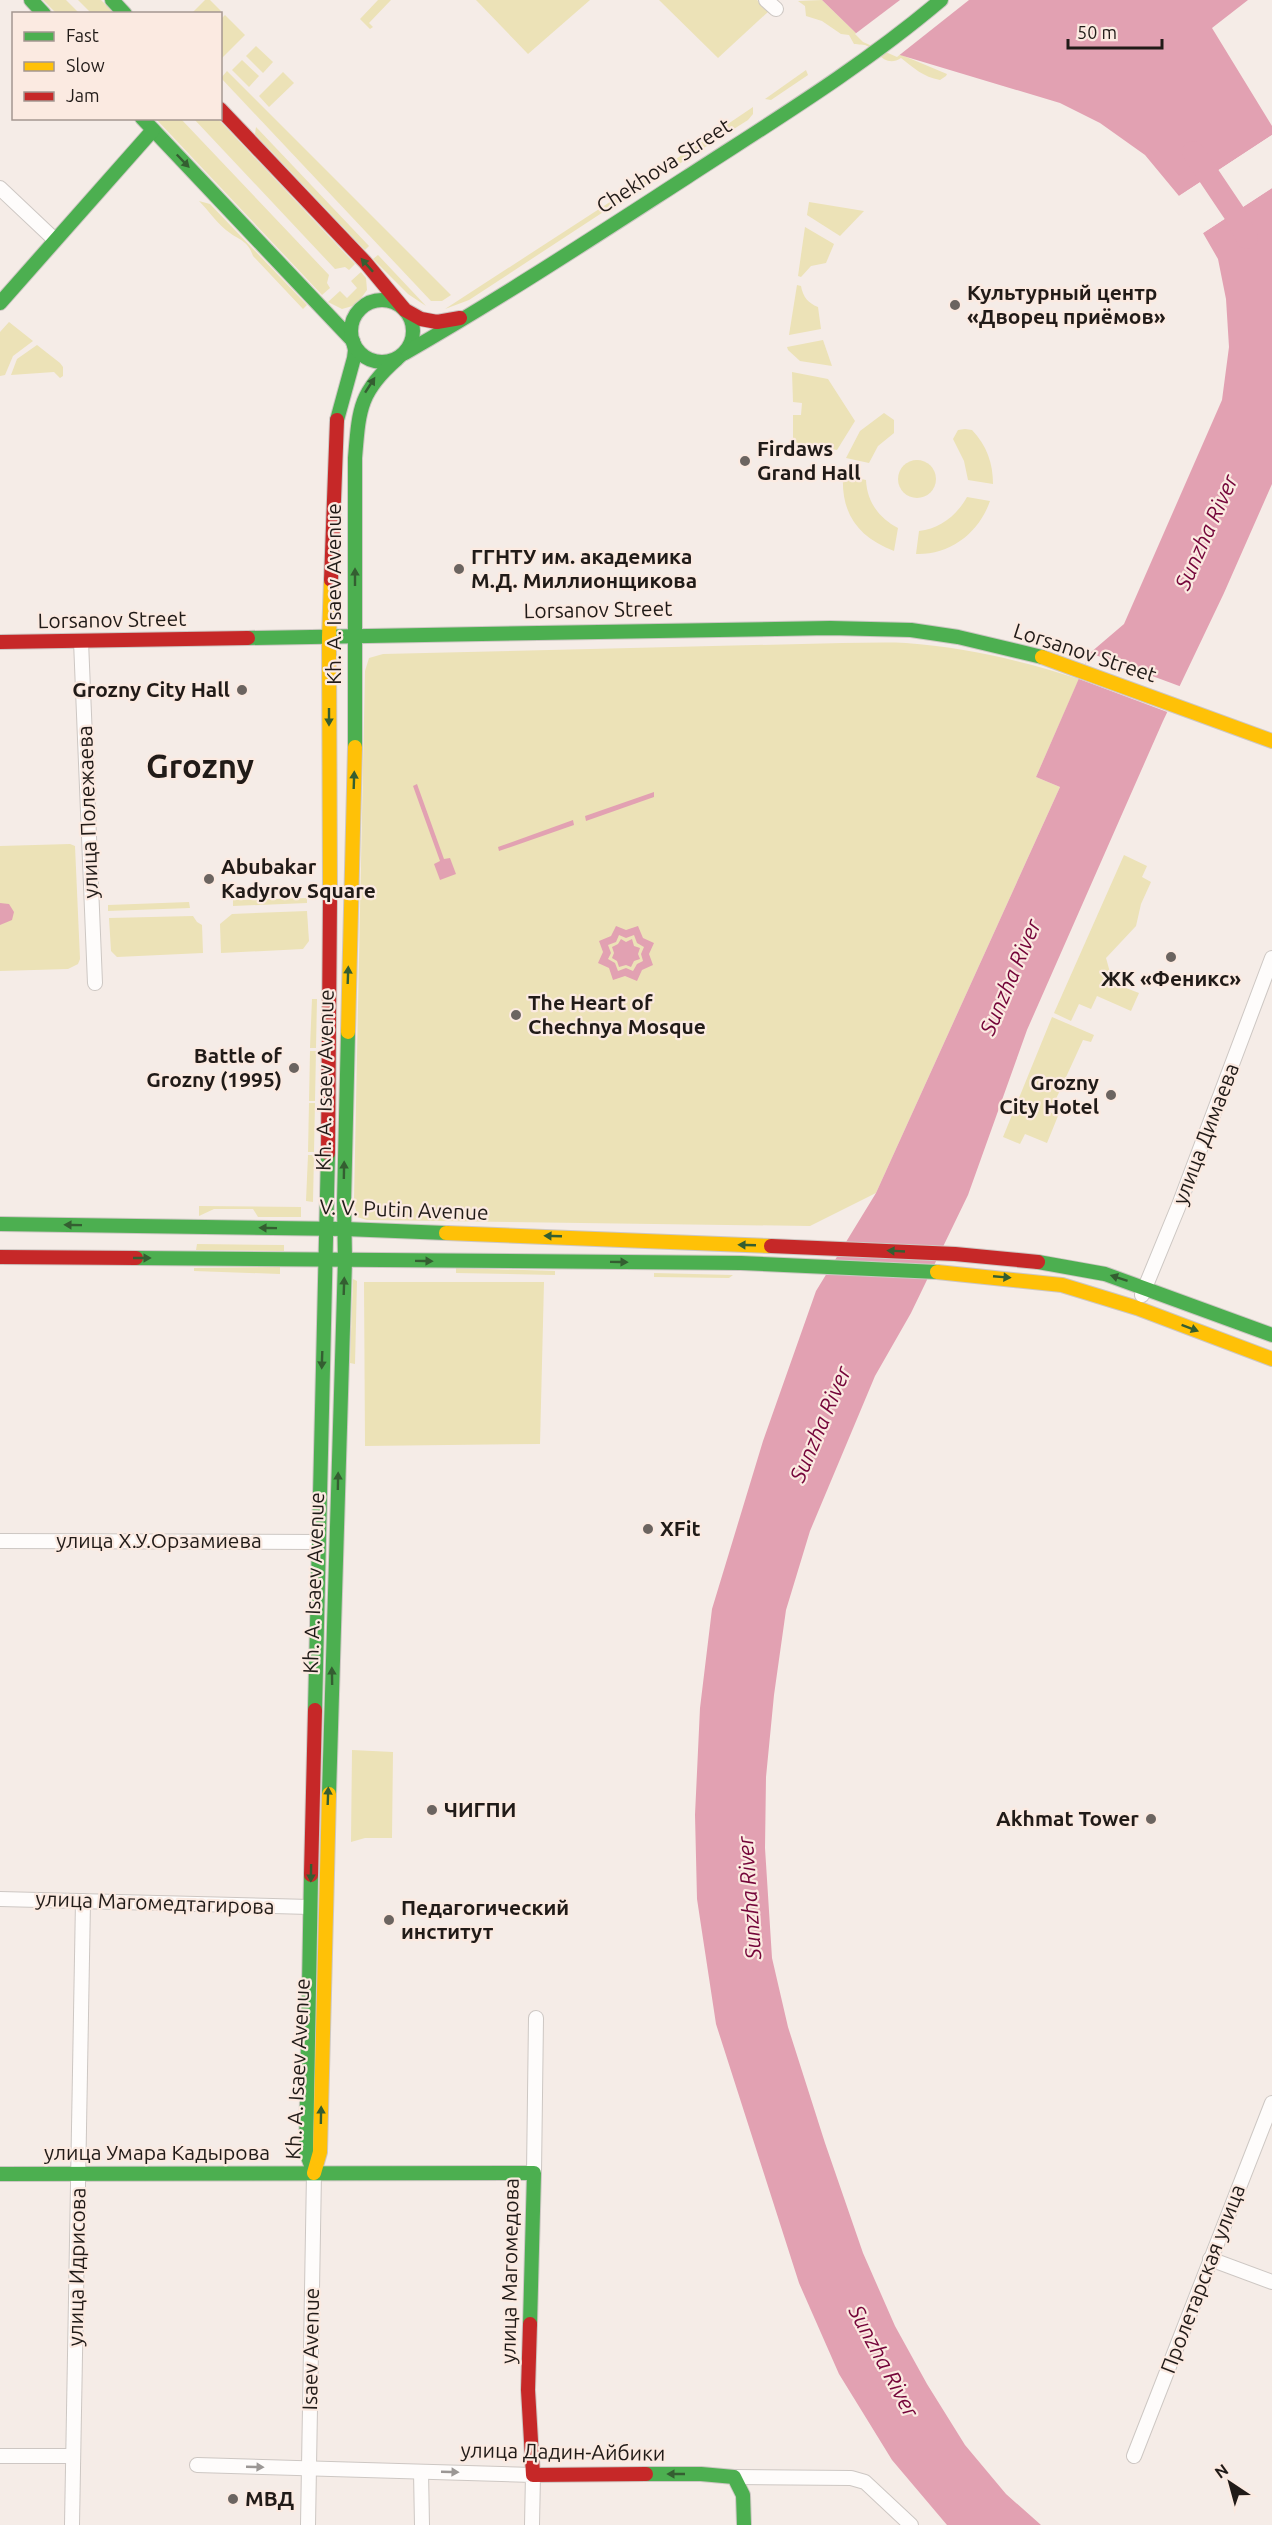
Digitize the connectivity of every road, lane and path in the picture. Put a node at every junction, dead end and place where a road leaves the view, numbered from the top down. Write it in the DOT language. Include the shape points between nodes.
graph roads {
  1 [pos="31,0"];
  2 [pos="942,0"];
  3 [pos="42,12"];
  4 [pos="222,111"];
  5 [pos="144,120"];
  6 [pos="153,130"];
  7 [pos="0,188"];
  8 [pos="55,240"];
  9 [pos="0,303"];
  10 [pos="405,310"];
  11 [pos="476,312"];
  12 [pos="354,345"];
  13 [pos="401,356"];
  14 [pos="355,636"];
  15 [pos="329,637"];
  16 [pos="81,641"];
  17 [pos="0,642"];
  18 [pos="1272,741"];
  19 [pos="1272,958"];
  20 [pos="95,983"];
  21 [pos="0,1224"];
  22 [pos="326,1228"];
  23 [pos="345,1229"];
  24 [pos="0,1257"];
  25 [pos="325,1260"];
  26 [pos="345,1260"];
  27 [pos="1145,1287"];
  28 [pos="1137,1308"];
  29 [pos="1272,1335"];
  30 [pos="1272,1359"];
  31 [pos="0,1541"];
  32 [pos="318,1542"];
  33 [pos="337,1542"];
  34 [pos="0,1899"];
  35 [pos="83,1901"];
  36 [pos="310,1907"];
  37 [pos="537,2018"];
  38 [pos="1272,2103"];
  39 [pos="314,2173"];
  40 [pos="534,2173"];
  41 [pos="0,2174"];
  42 [pos="78,2175"];
  43 [pos="1210,2259"];
  44 [pos="1272,2282"];
  45 [pos="0,2456"];
  46 [pos="73,2456"];
  47 [pos="1134,2456"];
  48 [pos="196,2465"];
  49 [pos="309,2469"];
  50 [pos="421,2472"];
  51 [pos="533,2475"];
  52 [pos="734,2476"];
  53 [pos="72,2525"];
  54 [pos="308,2525"];
  55 [pos="422,2525"];
  56 [pos="531,2525"];
  57 [pos="744,2525"];
  58 [pos="911,2525"];
  1 -- 3 [label="main road"];
  2 -- 11 [label="main road, Chekhova Street" via="775,120"];
  10 -- 4 [label="main road, one-way" via="365,262"];
  5 -- 6 [label="main road"];
  6 -- 8 [label="main road"];
  6 -- 12 [label="main road, one-way"];
  7 -- 8 [label="street"];
  8 -- 9 [label="main road"];
  10 -- 11 [label="main road" via="437,322"];
  10 -- 12 [label="main road" via="388,300 362,308 352,323"];
  10 -- 13 [label="main road" via="413,336"];
  11 -- 13 [label="main road, Kh. A. Isaev Avenue"];
  12 -- 13 [label="main road" via="372,360 388,362"];
  12 -- 15 [label="main road, Kh. A. Isaev Avenue" via="356,359 340,402 336,444"];
  14 -- 13 [label="main road, Kh. A. Isaev Avenue, one-way" via="355,458 359,411 371,381"];
  14 -- 15 [label="main road, Lorsanov Street"];
  14 -- 18 [label="main road, Lorsanov Street" via="911,630 1023,652"];
  23 -- 14 [label="main road, Kh. A. Isaev Avenue, one-way"];
  15 -- 16 [label="main road, Lorsanov Street"];
  15 -- 22 [label="main road, Kh. A. Isaev Avenue, one-way"];
  16 -- 17 [label="main road, Lorsanov Street"];
  16 -- 20 [label="street, улица Полежаева"];
  19 -- 27 [label="street, улица Димаева"];
  22 -- 21 [label="main road, V. V. Putin Avenue, one-way"];
  22 -- 23 [label="main road, V. V. Putin Avenue"];
  22 -- 25 [label="main road, Kh. A. Isaev Avenue"];
  23 -- 26 [label="main road, Kh. A. Isaev Avenue"];
  27 -- 23 [label="main road, V. V. Putin Avenue, one-way" via="1050,1263 955,1254"];
  24 -- 25 [label="main road, one-way"];
  25 -- 26 [label="main road"];
  25 -- 32 [label="main road, Kh. A. Isaev Avenue, one-way"];
  26 -- 28 [label="main road, one-way" via="798,1265 944,1272 1062,1285"];
  33 -- 26 [label="main road, Kh. A. Isaev Avenue, one-way"];
  27 -- 28 [label="street, улица Димаева"];
  27 -- 29 [label="main road, V. V. Putin Avenue"];
  28 -- 30 [label="main road, one-way"];
  31 -- 32 [label="street, улица Х.У.Орзамиева"];
  32 -- 33 [label="main road"];
  32 -- 36 [label="main road, Kh. A. Isaev Avenue, one-way"];
  39 -- 33 [label="main road, Kh. A. Isaev Avenue, one-way" via="320,2152"];
  34 -- 35 [label="street, улица Магомедтагирова"];
  35 -- 36 [label="street, улица Магомедтагирова"];
  35 -- 42 [label="street, улица Идрисова"];
  36 -- 39 [label="main road, Kh. A. Isaev Avenue" via="306,2152"];
  37 -- 40 [label="street, улица Магомедова"];
  38 -- 43 [label="street, Пролетарская улица"];
  39 -- 40 [label="main road, улица Умара Кадырова"];
  39 -- 42 [label="main road, улица Умара Кадырова"];
  39 -- 49 [label="street, Isaev Avenue"];
  40 -- 51 [label="main road, улица Магомедова" via="528,2390"];
  41 -- 42 [label="main road, улица Умара Кадырова"];
  42 -- 46 [label="street, улица Идрисова"];
  43 -- 44 [label="street"];
  43 -- 47 [label="street, Пролетарская улица"];
  45 -- 46 [label="street"];
  46 -- 53 [label="street, улица Идрисова"];
  48 -- 49 [label="street, улица Дадин-Айбики, one-way"];
  49 -- 50 [label="street, улица Дадин-Айбики"];
  49 -- 54 [label="street, Isaev Avenue"];
  50 -- 51 [label="street, улица Дадин-Айбики, one-way"];
  50 -- 55 [label="street"];
  52 -- 51 [label="main road, улица Дадин-Айбики, one-way"];
  51 -- 56 [label="street, улица Магомедова"];
  52 -- 57 [label="main road" via="743,2495"];
  52 -- 58 [label="street, улица Дадин-Айбики" via="851,2478 865,2482"];
}
